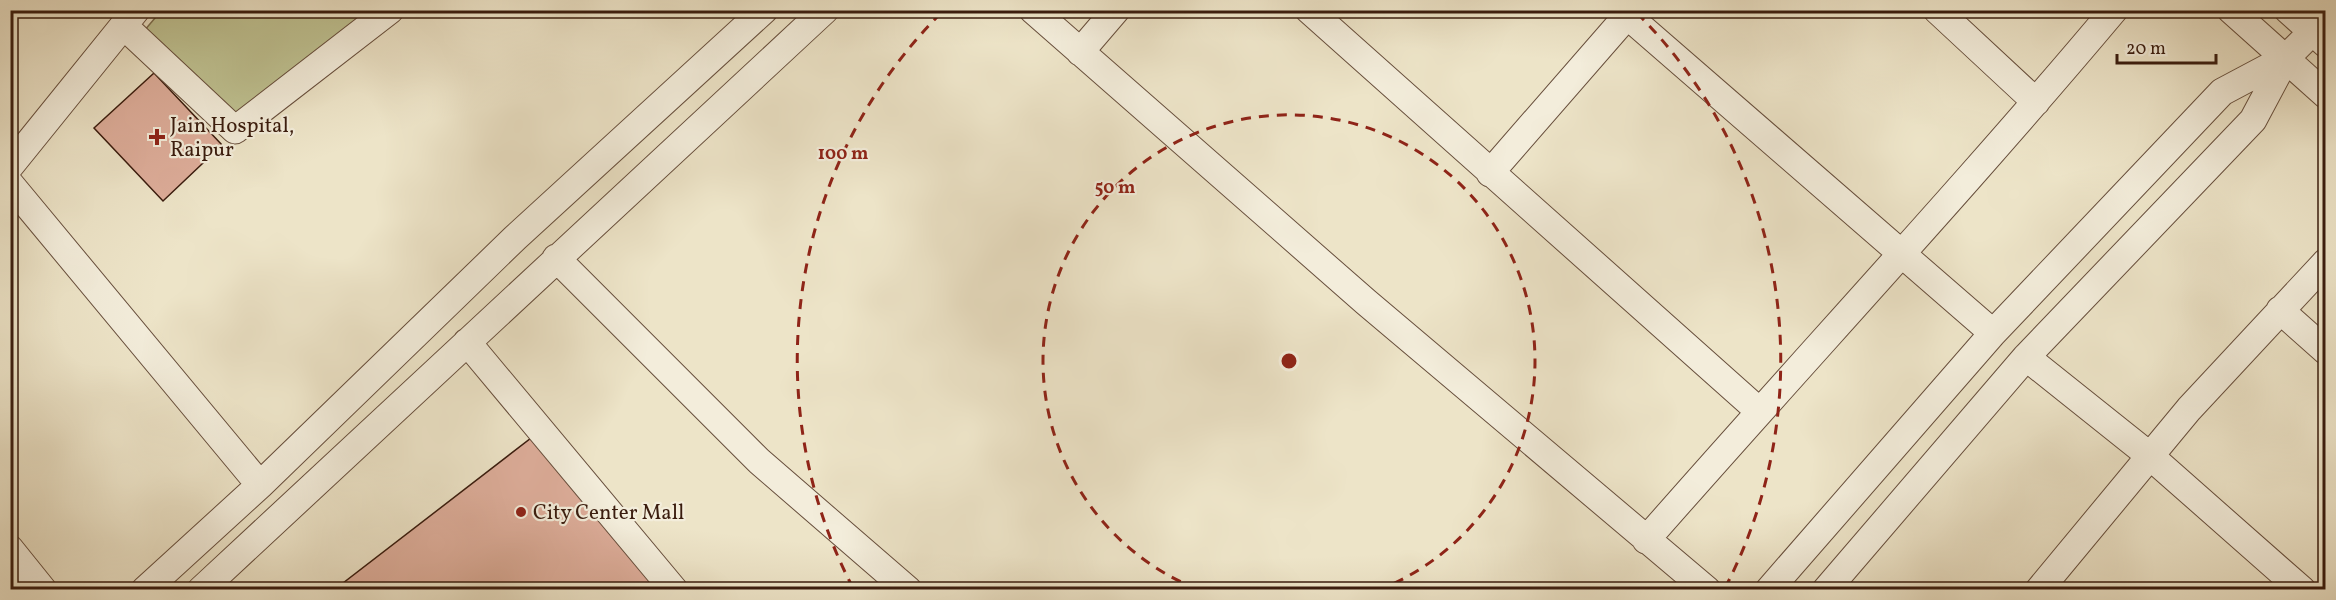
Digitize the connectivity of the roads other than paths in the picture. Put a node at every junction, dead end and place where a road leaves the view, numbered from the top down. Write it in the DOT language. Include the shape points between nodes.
graph roads {
  1 [pos="390,10"];
  2 [pos="764,10"];
  3 [pos="825,10"];
  4 [pos="1034,10"];
  5 [pos="1116,10"];
  6 [pos="1309,10"];
  7 [pos="1937,10"];
  8 [pos="2114,10"];
  9 [pos="2231,10"];
  10 [pos="2288,10"];
  11 [pos="1627,12"];
  12 [pos="130,18"];
  13 [pos="2321,31"];
  14 [pos="1080,52"];
  15 [pos="2286,58"];
  16 [pos="2325,95"];
  17 [pos="2036,102"];
  18 [pos="10,166"];
  19 [pos="1490,173"];
  20 [pos="10,184"];
  21 [pos="1900,253"];
  22 [pos="556,258"];
  23 [pos="2325,262"];
  24 [pos="2280,310"];
  25 [pos="1993,333"];
  26 [pos="467,342"];
  27 [pos="2325,351"];
  28 [pos="2026,357"];
  29 [pos="1759,411"];
  30 [pos="2150,456"];
  31 [pos="260,484"];
  32 [pos="1646,540"];
  33 [pos="10,549"];
  34 [pos="1770,589"];
  35 [pos="43,590"];
  36 [pos="145,590"];
  37 [pos="201,590"];
  38 [pos="674,590"];
  39 [pos="908,590"];
  40 [pos="1707,590"];
  41 [pos="1826,590"];
  42 [pos="2039,590"];
  43 [pos="2302,590"];
  1 -- 12 [label="street" via="235,130"];
  2 -- 31 [label="street" via="515,238"];
  3 -- 22 [label="street"];
  4 -- 14 [label="street"];
  5 -- 14 [label="street"];
  6 -- 19 [label="street"];
  7 -- 17 [label="street"];
  8 -- 17 [label="street"];
  9 -- 15 [label="street"];
  10 -- 13 [label="street"];
  11 -- 19 [label="street"];
  11 -- 21 [label="street"];
  12 -- 18 [label="street"];
  13 -- 15 [label="street"];
  14 -- 32 [label="street" via="1366,303"];
  15 -- 16 [label="street"];
  15 -- 25 [label="street" via="2222,92"];
  15 -- 28 [label="street" via="2253,120"];
  17 -- 21 [label="street"];
  19 -- 29 [label="street"];
  20 -- 31 [label="street"];
  21 -- 25 [label="street"];
  21 -- 29 [label="street"];
  22 -- 26 [label="street"];
  22 -- 39 [label="street" via="759,461"];
  23 -- 24 [label="street"];
  24 -- 27 [label="street"];
  24 -- 30 [label="street"];
  25 -- 34 [label="street"];
  26 -- 37 [label="street"];
  26 -- 38 [label="street"];
  28 -- 30 [label="street"];
  28 -- 41 [label="street"];
  29 -- 32 [label="street"];
  30 -- 42 [label="street"];
  30 -- 43 [label="street"];
  31 -- 36 [label="street"];
  32 -- 40 [label="street"];
  33 -- 35 [label="street"];
}
